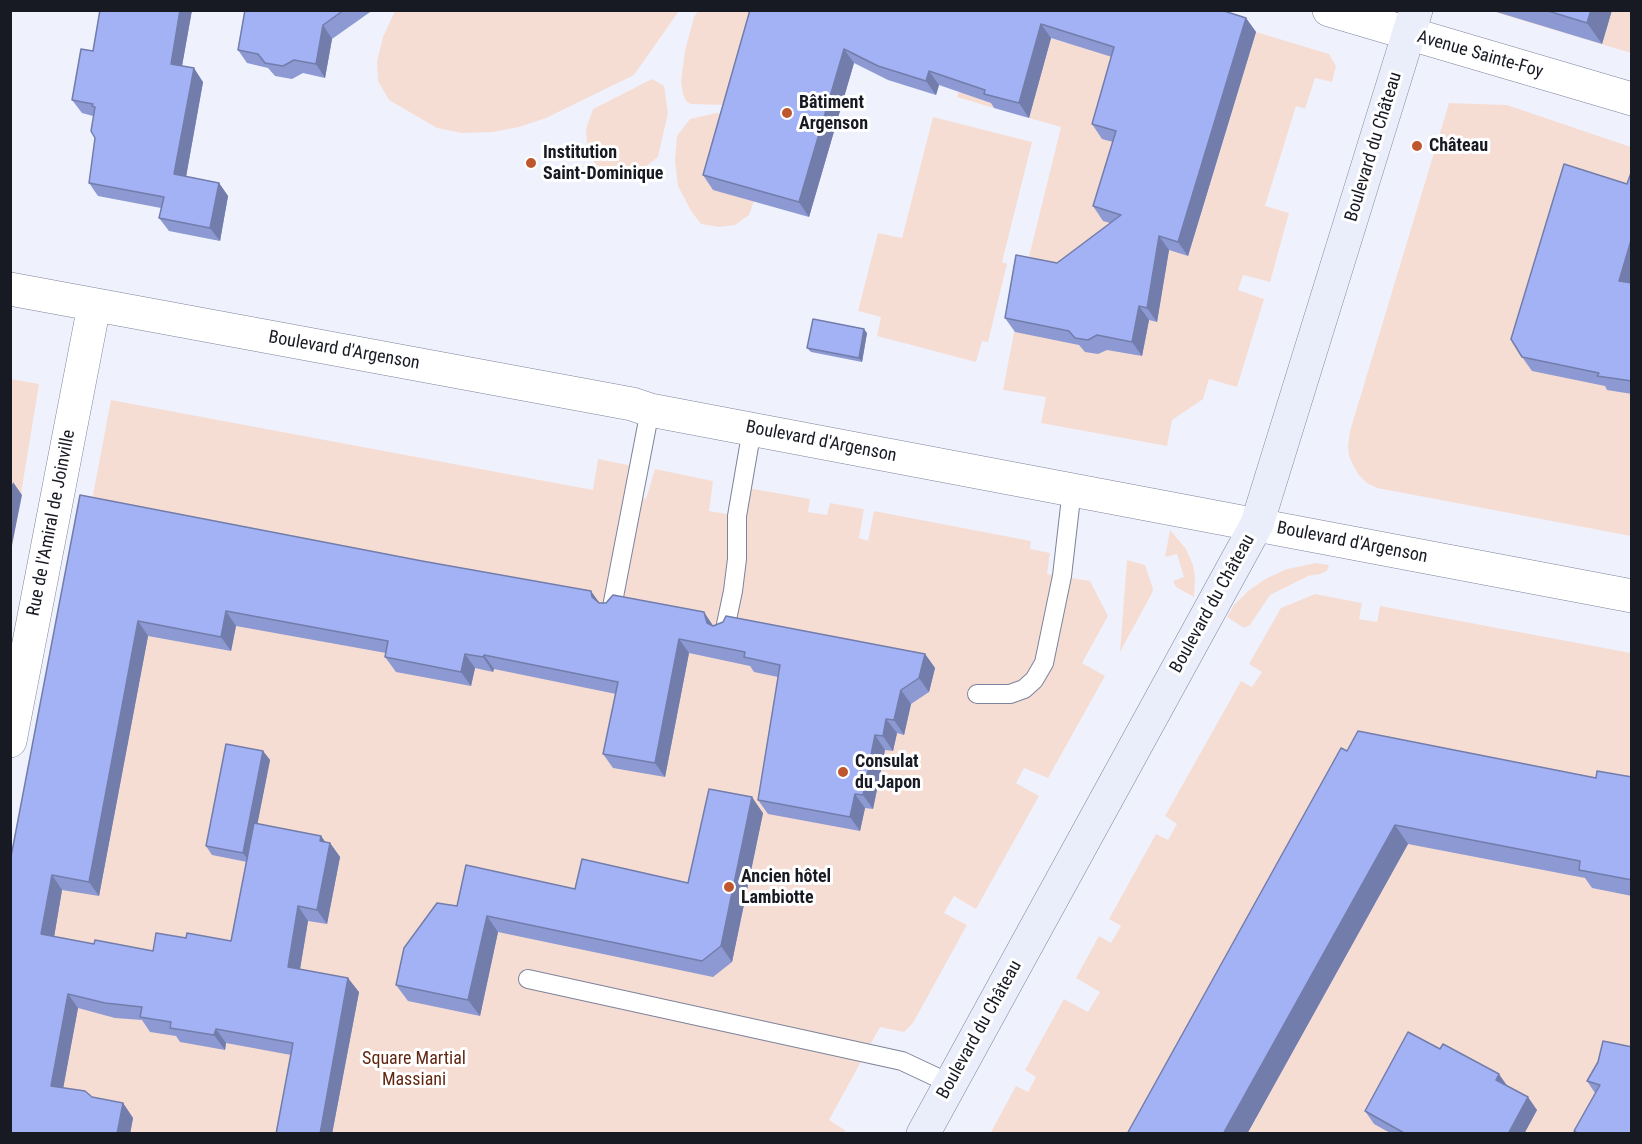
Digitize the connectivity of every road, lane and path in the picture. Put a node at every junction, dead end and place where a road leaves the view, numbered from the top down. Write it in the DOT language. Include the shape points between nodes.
graph roads {
  1 [pos="1329,10"];
  2 [pos="1412,22"];
  3 [pos="1632,99"];
  4 [pos="10,289"];
  5 [pos="94,306"];
  6 [pos="650,410"];
  7 [pos="752,429"];
  8 [pos="1072,489"];
  9 [pos="1257,524"];
  10 [pos="1632,596"];
  11 [pos="612,607"];
  12 [pos="725,629"];
  13 [pos="977,694"];
  14 [pos="10,741"];
  15 [pos="528,979"];
  16 [pos="951,1084"];
  17 [pos="923,1134"];
  1 -- 2 [label="street, Avenue Sainte-Foy"];
  2 -- 3 [label="street, Avenue Sainte-Foy"];
  2 -- 9 [label="street, Boulevard du Château"];
  4 -- 5 [label="street, Boulevard d'Argenson"];
  5 -- 6 [label="street, Boulevard d'Argenson"];
  5 -- 14 [label="street, Rue de l'Amiral de Joinville"];
  6 -- 7 [label="street, Boulevard d'Argenson"];
  6 -- 11 [label="lane"];
  7 -- 8 [label="street, Boulevard d'Argenson"];
  7 -- 12 [label="lane" via="737,516 737,559"];
  8 -- 9 [label="street, Boulevard d'Argenson"];
  8 -- 13 [label="lane" via="1062,576 1044,663 1024,689 1010,694"];
  9 -- 10 [label="street, Boulevard d'Argenson"];
  9 -- 16 [label="street, Boulevard du Château"];
  15 -- 16 [label="lane" via="902,1061"];
  16 -- 17 [label="street, Boulevard du Château"];
}
